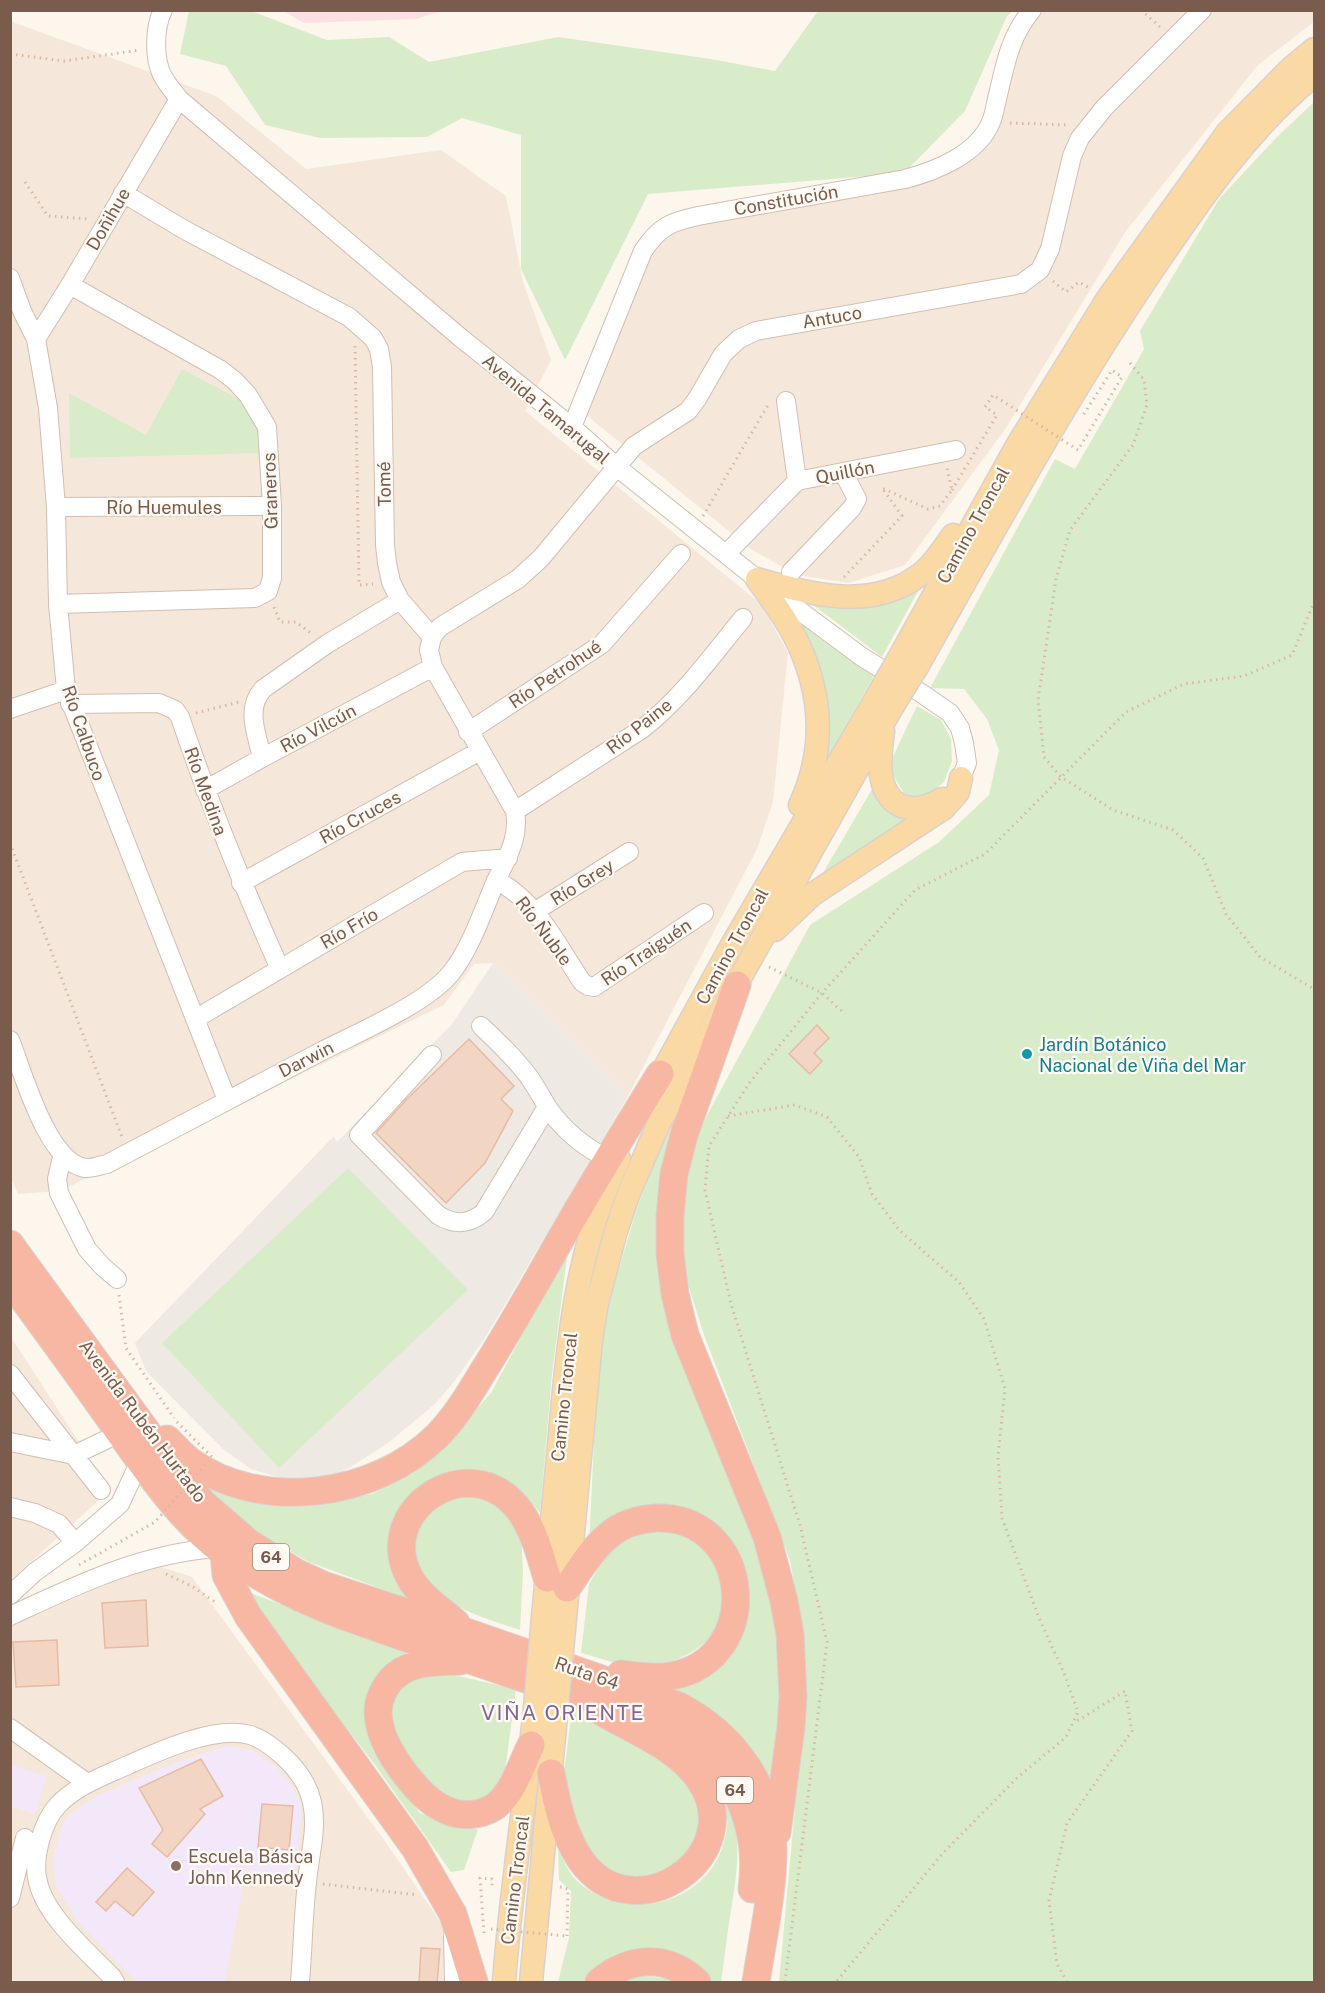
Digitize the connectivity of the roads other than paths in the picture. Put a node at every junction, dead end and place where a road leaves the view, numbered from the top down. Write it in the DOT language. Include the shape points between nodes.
graph roads {
  1 [pos="164,10"];
  2 [pos="1032,10"];
  3 [pos="1202,10"];
  4 [pos="1314,49"];
  5 [pos="1314,75"];
  6 [pos="179,99"];
  7 [pos="123,193"];
  8 [pos="10,278"];
  9 [pos="70,285"];
  10 [pos="36,339"];
  11 [pos="779,399"];
  12 [pos="572,427"];
  13 [pos="1018,444"];
  14 [pos="949,452"];
  15 [pos="618,468"];
  16 [pos="843,472"];
  17 [pos="797,481"];
  18 [pos="272,506"];
  19 [pos="56,507"];
  20 [pos="681,554"];
  21 [pos="727,554"];
  22 [pos="791,572"];
  23 [pos="757,579"];
  24 [pos="400,600"];
  25 [pos="58,604"];
  26 [pos="743,618"];
  27 [pos="432,637"];
  28 [pos="908,662"];
  29 [pos="433,668"];
  30 [pos="68,697"];
  31 [pos="10,709"];
  32 [pos="884,709"];
  33 [pos="468,732"];
  34 [pos="480,751"];
  35 [pos="262,758"];
  36 [pos="961,778"];
  37 [pos="205,790"];
  38 [pos="515,811"];
  39 [pos="629,852"];
  40 [pos="508,858"];
  41 [pos="496,880"];
  42 [pos="241,883"];
  43 [pos="534,912"];
  44 [pos="704,913"];
  45 [pos="745,921"];
  46 [pos="754,952"];
  47 [pos="280,969"];
  48 [pos="737,985"];
  49 [pos="588,986"];
  50 [pos="195,1018"];
  51 [pos="481,1026"];
  52 [pos="10,1040"];
  53 [pos="432,1055"];
  54 [pos="660,1074"];
  55 [pos="227,1100"];
  56 [pos="547,1107"];
  57 [pos="62,1157"];
  58 [pos="608,1159"];
  59 [pos="10,1244"];
  60 [pos="117,1279"];
  61 [pos="10,1281"];
  62 [pos="10,1374"];
  63 [pos="127,1403"];
  64 [pos="120,1433"];
  65 [pos="10,1442"];
  66 [pos="74,1455"];
  67 [pos="140,1461"];
  68 [pos="101,1490"];
  69 [pos="10,1507"];
  70 [pos="75,1543"];
  71 [pos="221,1550"];
  72 [pos="35,1572"];
  73 [pos="557,1583"];
  74 [pos="10,1595"];
  75 [pos="50,1598"];
  76 [pos="10,1616"];
  77 [pos="554,1618"];
  78 [pos="469,1633"];
  79 [pos="471,1660"];
  80 [pos="568,1689"];
  81 [pos="10,1728"];
  82 [pos="531,1745"];
  83 [pos="551,1773"];
  84 [pos="87,1783"];
  85 [pos="25,1838"];
  86 [pos="772,1872"];
  87 [pos="10,1898"];
  88 [pos="449,1906"];
  89 [pos="115,1983"];
  90 [pos="300,1983"];
  91 [pos="454,1983"];
  92 [pos="474,1983"];
  93 [pos="504,1983"];
  94 [pos="531,1983"];
  95 [pos="599,1983"];
  96 [pos="697,1983"];
  97 [pos="738,1983"];
  98 [pos="756,1983"];
  1 -- 6 [label="street, Avenida Tamarugal" via="156,48 161,73"];
  2 -- 12 [label="street, Constitución" via="1011,42 991,123 971,147 953,160 931,172 905,179 674,221 660,229 643,251"];
  3 -- 15 [label="street, Antuco" via="1080,138 1072,156 1050,249 1040,270 1021,284 747,334 723,354 688,411 634,446"];
  4 -- 13 [label="main road, Camino Troncal" via="1227,133 1108,298"];
  5 -- 28 [label="main road, Camino Troncal" via="1239,151 1192,212 1126,308"];
  6 -- 7 [label="street, Doñihue"];
  6 -- 12 [label="street, Avenida Tamarugal"];
  7 -- 9 [label="street, Doñihue"];
  7 -- 24 [label="street, Tomé" via="349,317 373,338 382,367 385,545 391,582"];
  8 -- 10 [label="street, Río Calbuco"];
  9 -- 10 [label="street, Doñihue"];
  9 -- 18 [label="street, Graneros" via="220,370 248,395 267,427"];
  10 -- 19 [label="street, Río Calbuco" via="48,408"];
  11 -- 17 [label="street"];
  12 -- 15 [label="street, Avenida Tamarugal"];
  13 -- 23 [label="main road" via="936,559 909,582 876,595 858,597 807,593"];
  13 -- 28 [label="main road, Camino Troncal"];
  14 -- 16 [label="street, Quillón"];
  15 -- 21 [label="street, Avenida Tamarugal"];
  15 -- 27 [label="street, Antuco" via="542,558 498,592 440,627"];
  16 -- 17 [label="street, Quillón"];
  16 -- 22 [label="street" via="857,499"];
  17 -- 21 [label="street, Quillón"];
  18 -- 19 [label="street, Río Huemules"];
  18 -- 25 [label="street, Graneros" via="272,578 268,591 255,598"];
  19 -- 25 [label="street, Río Calbuco"];
  20 -- 33 [label="street, Río Petrohué" via="602,644"];
  21 -- 23 [label="street, Avenida Tamarugal"];
  23 -- 36 [label="street, Avenida Tamarugal" via="862,657 950,714 964,743 967,763"];
  23 -- 45 [label="main road" via="792,632 808,669 817,702 819,733 811,782"];
  24 -- 27 [label="street, Tomé"];
  24 -- 35 [label="street" via="327,644 256,697 252,709"];
  25 -- 30 [label="street, Río Calbuco"];
  26 -- 38 [label="street, Río Paine" via="660,714"];
  27 -- 29 [label="street" via="429,650"];
  28 -- 32 [label="main road, Camino Troncal, bridge"];
  29 -- 33 [label="street"];
  29 -- 35 [label="street, Río Vilcún"];
  30 -- 31 [label="street"];
  30 -- 37 [label="street, Río Medina" via="159,703 175,710"];
  30 -- 50 [label="street, Río Calbuco"];
  32 -- 36 [label="main road" via="882,783 896,802 906,808 925,808 946,796"];
  32 -- 45 [label="main road, Camino Troncal"];
  32 -- 46 [label="main road, Camino Troncal"];
  33 -- 34 [label="street"];
  34 -- 38 [label="street"];
  34 -- 42 [label="street, Río Cruces"];
  35 -- 37 [label="street, Río Vilcún"];
  36 -- 46 [label="main road" via="958,792 944,808 813,894"];
  37 -- 42 [label="street, Río Medina"];
  38 -- 40 [label="street" via="515,840"];
  39 -- 43 [label="street, Río Grey"];
  40 -- 41 [label="street"];
  40 -- 47 [label="street, Río Frío" via="462,862"];
  41 -- 43 [label="street, Río Ñuble" via="511,887"];
  41 -- 55 [label="street, Darwin" via="473,935 453,971 439,986"];
  42 -- 47 [label="street, Río Medina"];
  43 -- 49 [label="street, Río Ñuble"];
  44 -- 49 [label="street, Río Traiguén" via="594,987"];
  45 -- 54 [label="main road, Camino Troncal"];
  46 -- 48 [label="main road, Camino Troncal"];
  47 -- 50 [label="street, Río Frío"];
  48 -- 73 [label="main road, Camino Troncal" via="658,1125 613,1240 597,1303"];
  48 -- 86 [label="highway" via="676,1164 670,1254 685,1335 767,1537 784,1601 793,1696"];
  50 -- 55 [label="street, Río Calbuco"];
  51 -- 56 [label="street" via="521,1067"];
  52 -- 57 [label="street" via="39,1116"];
  53 -- 56 [label="street" via="359,1135 445,1220 470,1221 484,1212"];
  54 -- 58 [label="highway"];
  54 -- 73 [label="main road, Camino Troncal" via="611,1177 579,1279 568,1338"];
  55 -- 57 [label="street, Darwin" via="107,1164 84,1168"];
  56 -- 58 [label="street" via="569,1133"];
  57 -- 60 [label="street" via="57,1179 59,1193 87,1249"];
  58 -- 63 [label="highway" via="463,1404 436,1437 383,1473 320,1491 252,1487 190,1461"];
  59 -- 63 [label="highway, Avenida Rubén Hurtado / 64"];
  61 -- 64 [label="highway, Avenida Rubén Hurtado / 64"];
  62 -- 66 [label="street"];
  63 -- 78 [label="highway, Avenida Rubén Hurtado / 64" via="204,1504 265,1554 323,1585"];
  64 -- 66 [label="street"];
  64 -- 67 [label="highway, Avenida Rubén Hurtado / 64"];
  65 -- 66 [label="street"];
  66 -- 68 [label="street"];
  67 -- 70 [label="street" via="120,1504"];
  67 -- 71 [label="highway, Avenida Rubén Hurtado / 64" via="175,1507"];
  69 -- 70 [label="street" via="59,1524"];
  70 -- 72 [label="street"];
  71 -- 75 [label="street" via="191,1550 137,1562"];
  71 -- 79 [label="highway, Avenida Rubén Hurtado / 64" via="308,1602"];
  71 -- 88 [label="highway" via="226,1575 248,1616 415,1848"];
  72 -- 74 [label="street"];
  72 -- 75 [label="street"];
  73 -- 77 [label="main road, Camino Troncal"];
  73 -- 78 [label="highway" via="525,1519 508,1498 486,1486 460,1483 435,1491 416,1508 405,1530 405,1568 426,1599"];
  73 -- 80 [label="highway" via="610,1534 635,1521 664,1518 691,1525 714,1541 730,1565 737,1592 734,1621 721,1646 687,1672"];
  75 -- 76 [label="street"];
  77 -- 80 [label="main road, Camino Troncal, bridge"];
  77 -- 82 [label="main road, Camino Troncal, bridge" via="536,1697"];
  78 -- 80 [label="highway, Ruta 64 / 64"];
  79 -- 80 [label="highway, Ruta 64 / 64"];
  79 -- 82 [label="highway" via="412,1666 396,1675 384,1689 379,1721 405,1773 445,1810 477,1814 494,1807 507,1794"];
  80 -- 83 [label="main road, Camino Troncal"];
  80 -- 83 [label="highway" via="664,1747 699,1778 711,1816 702,1855 684,1875 661,1888 635,1890 610,1884 589,1870 574,1849 559,1814"];
  80 -- 86 [label="highway, Ruta 64 / 64" via="679,1706 728,1741 742,1757 761,1792 771,1831"];
  80 -- 97 [label="highway, Ruta 64 / 64" via="643,1713 678,1729 708,1752 732,1783 748,1820 754,1859"];
  81 -- 84 [label="street"];
  82 -- 93 [label="main road, Camino Troncal" via="509,1912"];
  83 -- 94 [label="main road, Camino Troncal"];
  84 -- 85 [label="street"];
  84 -- 90 [label="street" via="177,1743 222,1733 250,1735 275,1749 298,1770 312,1801 315,1836 307,1882"];
  85 -- 87 [label="street"];
  85 -- 89 [label="street" via="48,1906"];
  86 -- 98 [label="highway, Ruta 64 / 64"];
  88 -- 91 [label="street"];
  88 -- 92 [label="highway"];
  95 -- 96 [label="highway" via="620,1968 643,1962 668,1964"];
}
